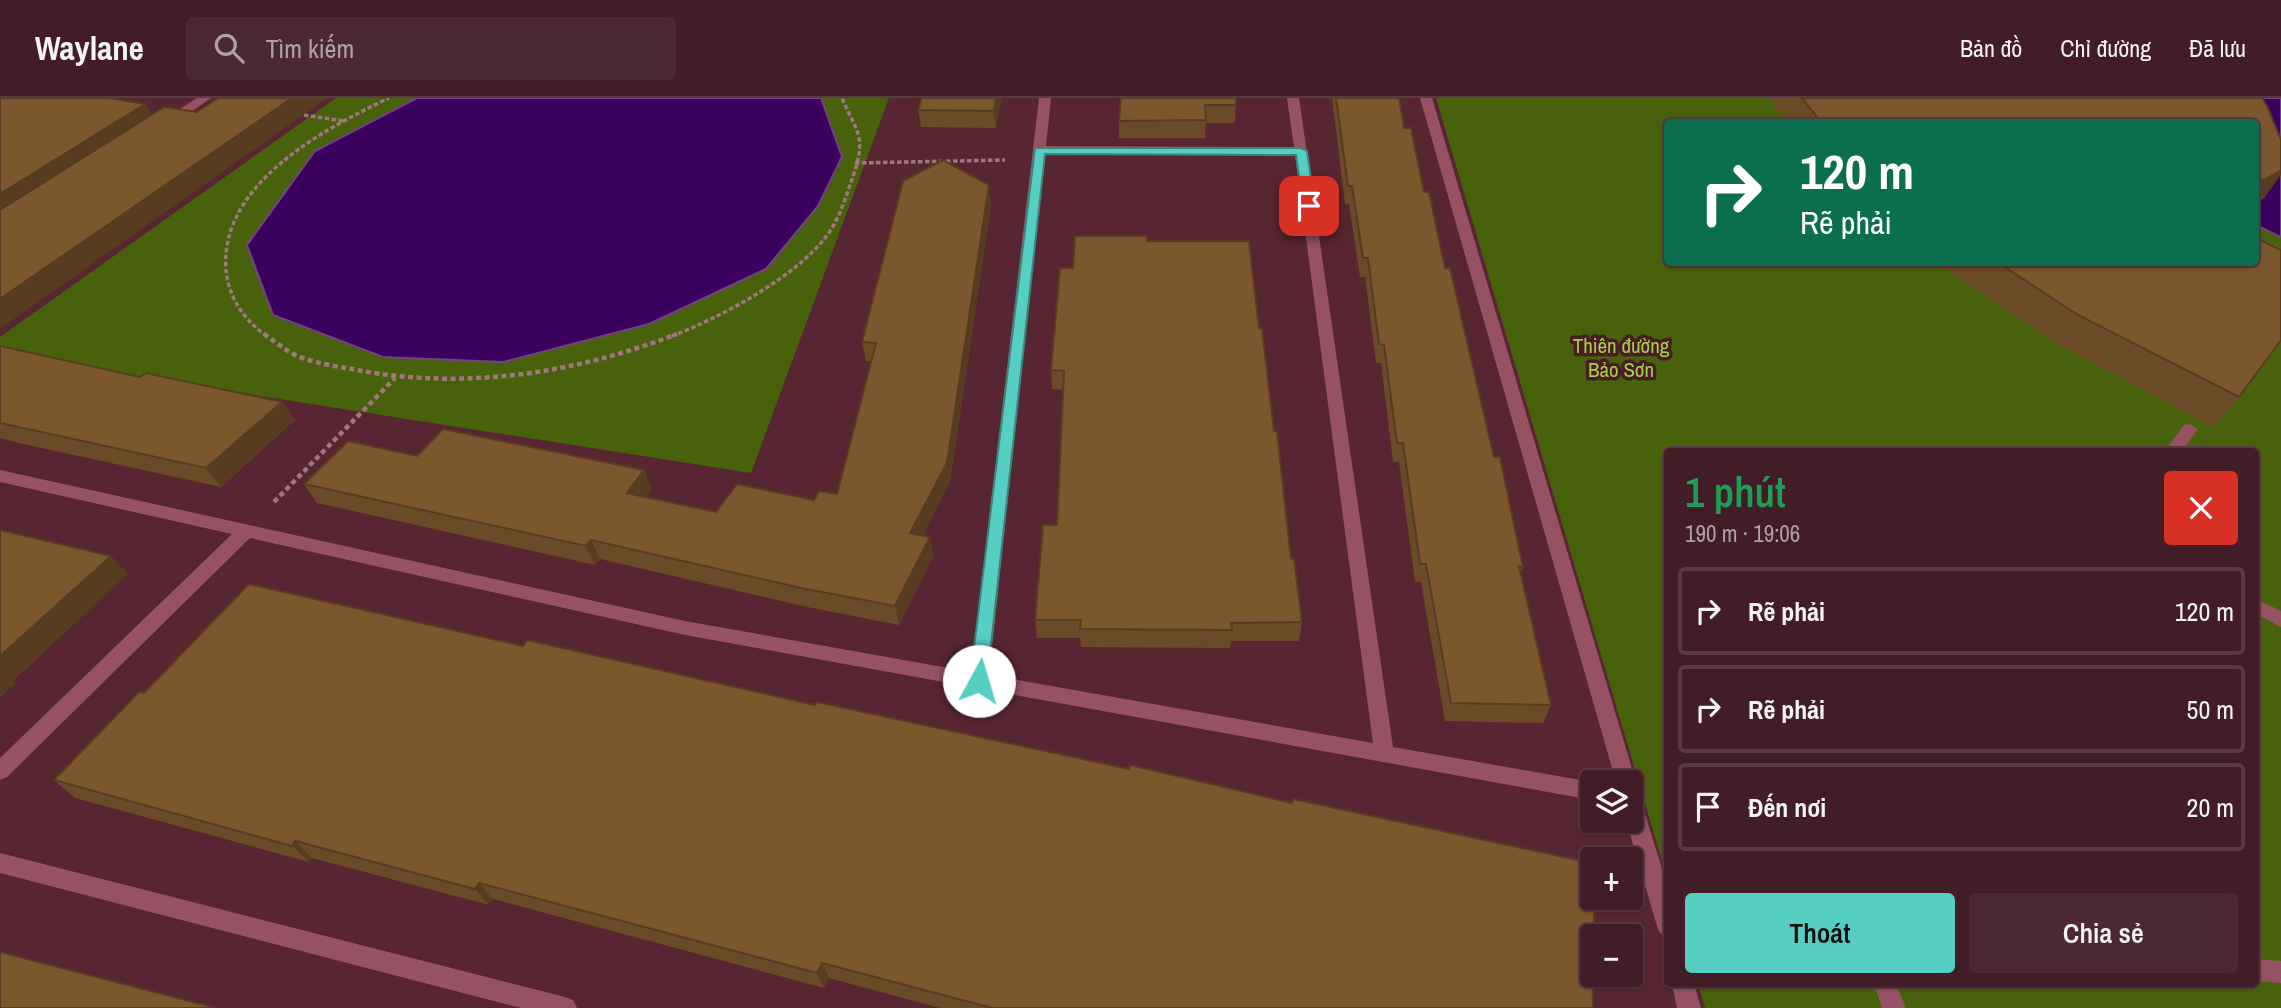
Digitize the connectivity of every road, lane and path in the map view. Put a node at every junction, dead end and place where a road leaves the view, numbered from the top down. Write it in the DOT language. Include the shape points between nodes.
graph roads {
  1 [pos="205,98"];
  2 [pos="388,98"];
  3 [pos="842,98"];
  4 [pos="1045,98"];
  5 [pos="1293,98"];
  6 [pos="1426,98"];
  7 [pos="296,114"];
  8 [pos="344,121"];
  9 [pos="160,128"];
  10 [pos="1039,150"];
  11 [pos="1301,151"];
  12 [pos="855,163"];
  13 [pos="396,378"];
  14 [pos="2190,429"];
  15 [pos="2175,448"];
  16 [pos="0,475"];
  17 [pos="245,532"];
  18 [pos="2259,608"];
  19 [pos="2281,620"];
  20 [pos="979,681"];
  21 [pos="1384,754"];
  22 [pos="1622,770"];
  23 [pos="0,771"];
  24 [pos="1580,789"];
  25 [pos="1640,833"];
  26 [pos="0,863"];
  27 [pos="1664,912"];
  28 [pos="2259,970"];
  29 [pos="2281,972"];
  30 [pos="1684,987"];
  31 [pos="1886,987"];
  32 [pos="565,1008"];
  33 [pos="1689,1008"];
  34 [pos="1894,1008"];
  1 -- 9 [label="street"];
  2 -- 8 [label="path"];
  3 -- 12 [label="path" via="860,140"];
  4 -- 10 [label="street"];
  5 -- 11 [label="street"];
  6 -- 22 [label="street"];
  7 -- 8 [label="path"];
  8 -- 13 [label="path" via="293,152 260,184 234,219 223,256 229,290 252,325 296,354"];
  10 -- 11 [label="street"];
  10 -- 12 [label="path" via="1011,160"];
  10 -- 20 [label="street"];
  11 -- 21 [label="street"];
  12 -- 13 [label="path" via="852,184 827,237 786,274 728,312 634,351 543,373"];
  13 -- 17 [label="path"];
  14 -- 15 [label="street"];
  16 -- 17 [label="street"];
  17 -- 20 [label="street" via="685,628"];
  17 -- 23 [label="street"];
  18 -- 19 [label="street"];
  20 -- 21 [label="street"];
  21 -- 24 [label="street"];
  25 -- 27 [label="street"];
  26 -- 32 [label="street"];
  28 -- 29 [label="street"];
  30 -- 33 [label="street"];
  31 -- 34 [label="street"];
}
